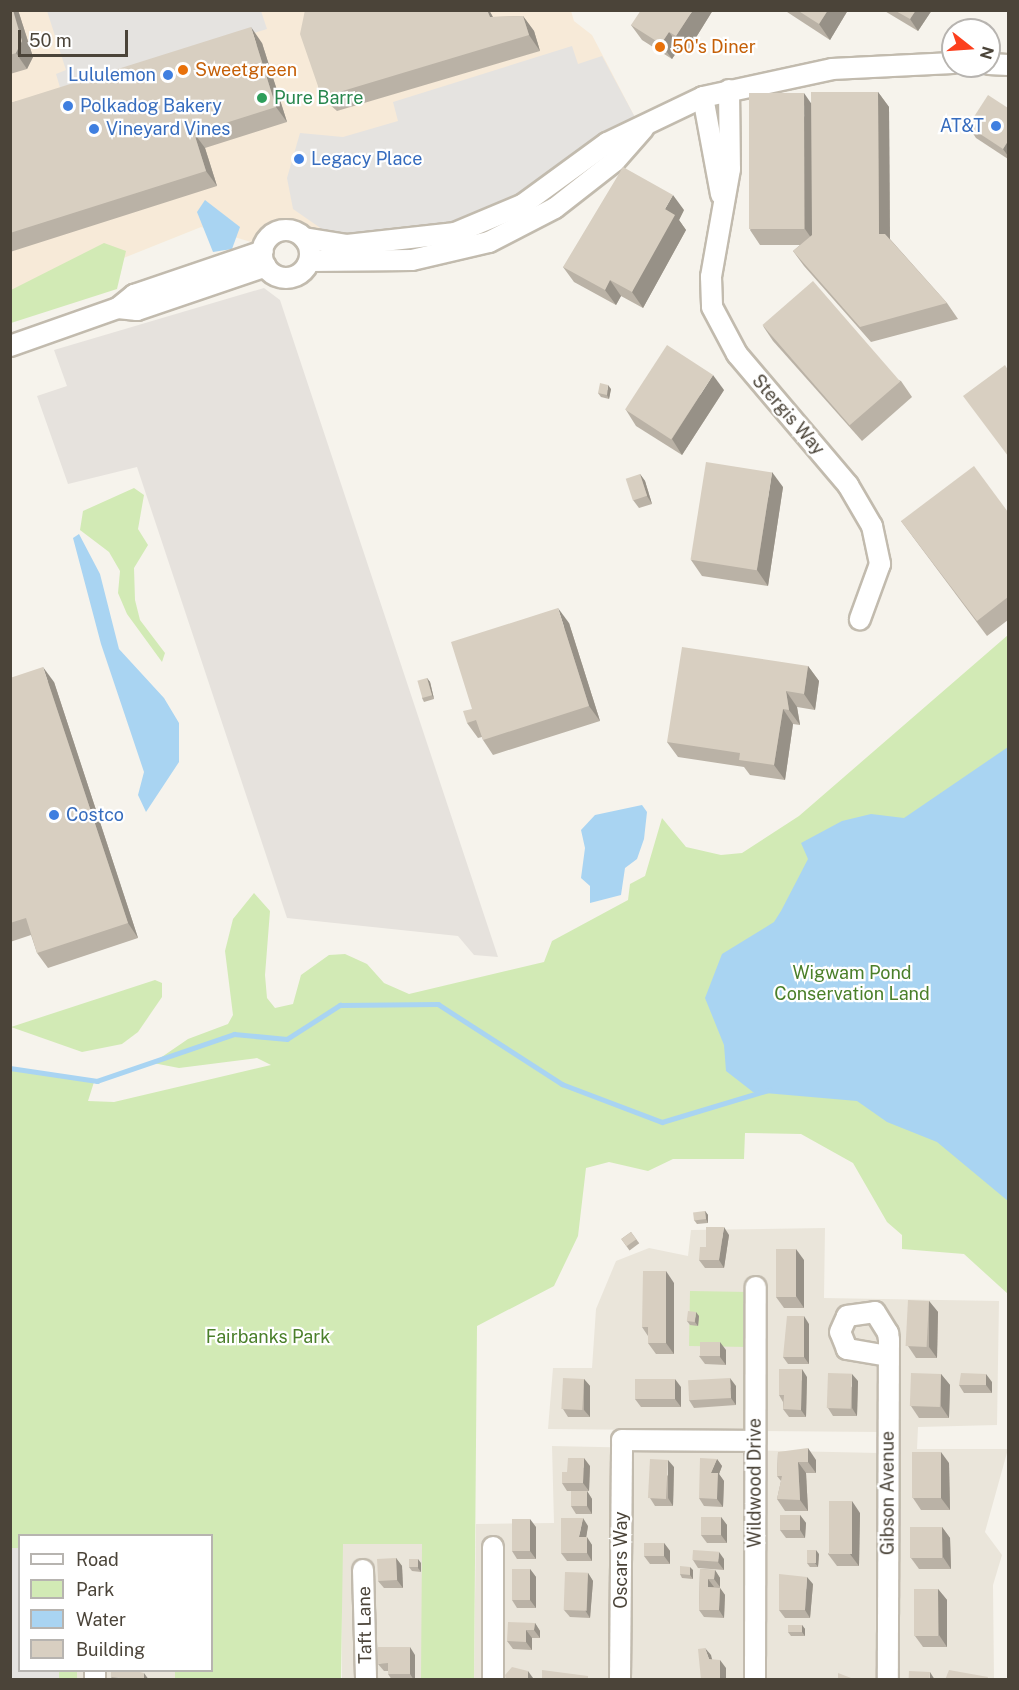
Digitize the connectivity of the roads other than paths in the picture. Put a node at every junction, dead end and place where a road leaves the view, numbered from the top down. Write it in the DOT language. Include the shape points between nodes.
graph roads {
  1 [pos="941,64"];
  2 [pos="729,90"];
  3 [pos="703,97"];
  4 [pos="643,129"];
  5 [pos="723,202"];
  6 [pos="304,238"];
  7 [pos="264,259"];
  8 [pos="310,261"];
  9 [pos="10,346"];
  10 [pos="860,620"];
  11 [pos="756,1287"];
  12 [pos="888,1356"];
  13 [pos="754,1441"];
  14 [pos="493,1547"];
  15 [pos="363,1570"];
  16 [pos="366,1680"];
  17 [pos="493,1680"];
  18 [pos="620,1680"];
  19 [pos="755,1680"];
  20 [pos="888,1680"];
  1 -- 2 [label="street" via="832,69"];
  2 -- 3 [label="street"];
  2 -- 5 [label="street, Stergis Way" via="730,169"];
  3 -- 4 [label="street"];
  3 -- 5 [label="street, Stergis Way"];
  4 -- 6 [label="street" via="607,143 522,205 455,232 370,244"];
  4 -- 8 [label="street" via="615,161 563,202 489,242 412,260"];
  5 -- 10 [label="street, Stergis Way" via="711,277 712,307 737,354 848,484 872,526 880,564"];
  6 -- 7 [label="street" via="291,231 277,232"];
  6 -- 8 [label="street"];
  7 -- 8 [label="street" via="277,276 291,278"];
  7 -- 9 [label="street" via="134,295 118,308"];
  11 -- 13 [label="street, Wildwood Drive"];
  12 -- 12 [label="street, Gibson Avenue" via="887,1327 875,1312 859,1310 847,1316 841,1340 854,1353"];
  12 -- 20 [label="street, Gibson Avenue"];
  13 -- 18 [label="street, Oscars Way" via="622,1440"];
  13 -- 19 [label="street, Wildwood Drive"];
  14 -- 17 [label="street"];
  15 -- 16 [label="street, Taft Lane"];
}
